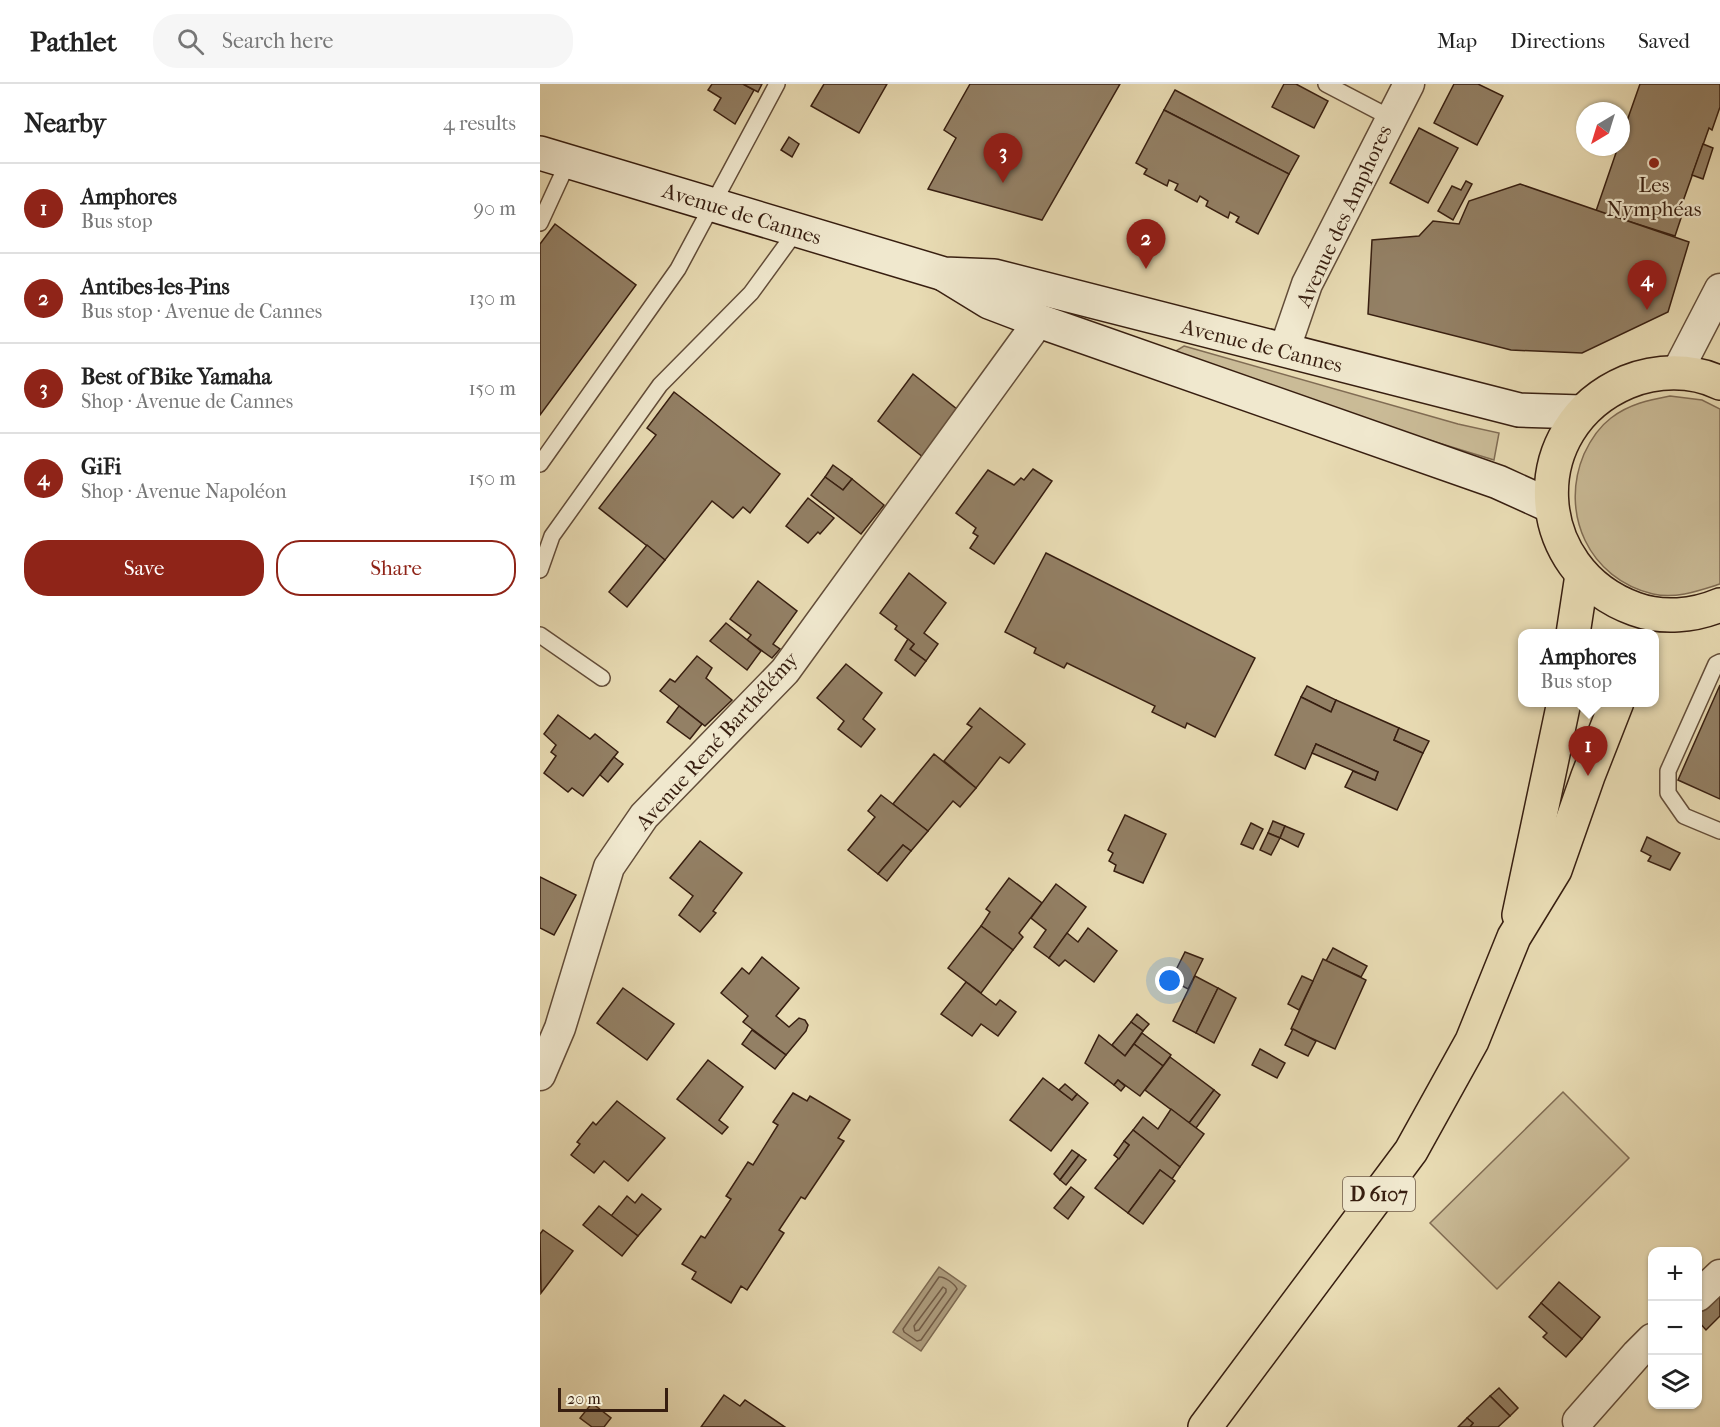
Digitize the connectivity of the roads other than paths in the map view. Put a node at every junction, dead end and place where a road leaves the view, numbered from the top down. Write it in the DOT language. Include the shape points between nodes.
graph roads {
  1 [pos="777,84"];
  2 [pos="1326,84"];
  3 [pos="1409,84"];
  4 [pos="1391,118"];
  5 [pos="554,157"];
  6 [pos="713,203"];
  7 [pos="540,223"];
  8 [pos="797,230"];
  9 [pos="944,274"];
  10 [pos="1720,289"];
  11 [pos="1055,291"];
  12 [pos="1039,321"];
  13 [pos="1180,325"];
  14 [pos="1284,351"];
  15 [pos="1153,362"];
  16 [pos="1677,372"];
  17 [pos="1720,383"];
  18 [pos="1582,412"];
  19 [pos="540,464"];
  20 [pos="1551,506"];
  21 [pos="540,570"];
  22 [pos="1582,575"];
  23 [pos="1720,605"];
  24 [pos="1662,626"];
  25 [pos="1574,629"];
  26 [pos="540,635"];
  27 [pos="1720,662"];
  28 [pos="602,678"];
  29 [pos="1563,707"];
  30 [pos="1615,707"];
  31 [pos="1720,831"];
  32 [pos="1514,937"];
  33 [pos="540,1075"];
  34 [pos="1720,1275"];
  35 [pos="1702,1292"];
  36 [pos="1648,1344"];
  37 [pos="1578,1421"];
  38 [pos="1205,1427"];
  1 -- 6 [label="lane"];
  2 -- 4 [label="lane"];
  3 -- 4 [label="street, Avenue des Amphores"];
  4 -- 14 [label="street, Avenue des Amphores" via="1307,284"];
  5 -- 6 [label="main road, Avenue de Cannes"];
  5 -- 7 [label="lane"];
  6 -- 8 [label="main road, Avenue de Cannes"];
  6 -- 19 [label="lane" via="678,270"];
  8 -- 9 [label="main road, Avenue de Cannes"];
  8 -- 21 [label="lane" via="751,293 660,385 552,536"];
  9 -- 11 [label="main road, Avenue de Cannes" via="994,276"];
  9 -- 12 [label="main road, Avenue de Cannes" via="989,302"];
  10 -- 16 [label="street"];
  11 -- 12 [label="main road"];
  11 -- 13 [label="main road, Avenue de Cannes"];
  12 -- 15 [label="main road, Avenue de Cannes"];
  12 -- 33 [label="street, Avenue René Barthélémy" via="785,670 644,816 609,867 560,1028"];
  13 -- 14 [label="main road, Avenue de Cannes"];
  13 -- 15 [label="main road"];
  14 -- 18 [label="main road, Avenue de Cannes" via="1520,411"];
  15 -- 20 [label="main road, Avenue de Cannes" via="1498,482"];
  16 -- 17 [label="main road"];
  16 -- 18 [label="main road" via="1642,376 1620,385"];
  18 -- 20 [label="main road" via="1557,456"];
  20 -- 22 [label="main road" via="1567,555"];
  22 -- 24 [label="main road" via="1600,592 1646,613"];
  22 -- 25 [label="main road"];
  23 -- 24 [label="main road"];
  26 -- 28 [label="lane"];
  27 -- 31 [label="lane" via="1668,771 1668,793 1684,816"];
  29 -- 32 [label="main road, D 6107"];
  30 -- 32 [label="main road, D 6107" via="1555,870"];
  32 -- 38 [label="main road, D 6107" via="1472,1041 1412,1151"];
  34 -- 35 [label="street"];
  36 -- 37 [label="street"];
}
